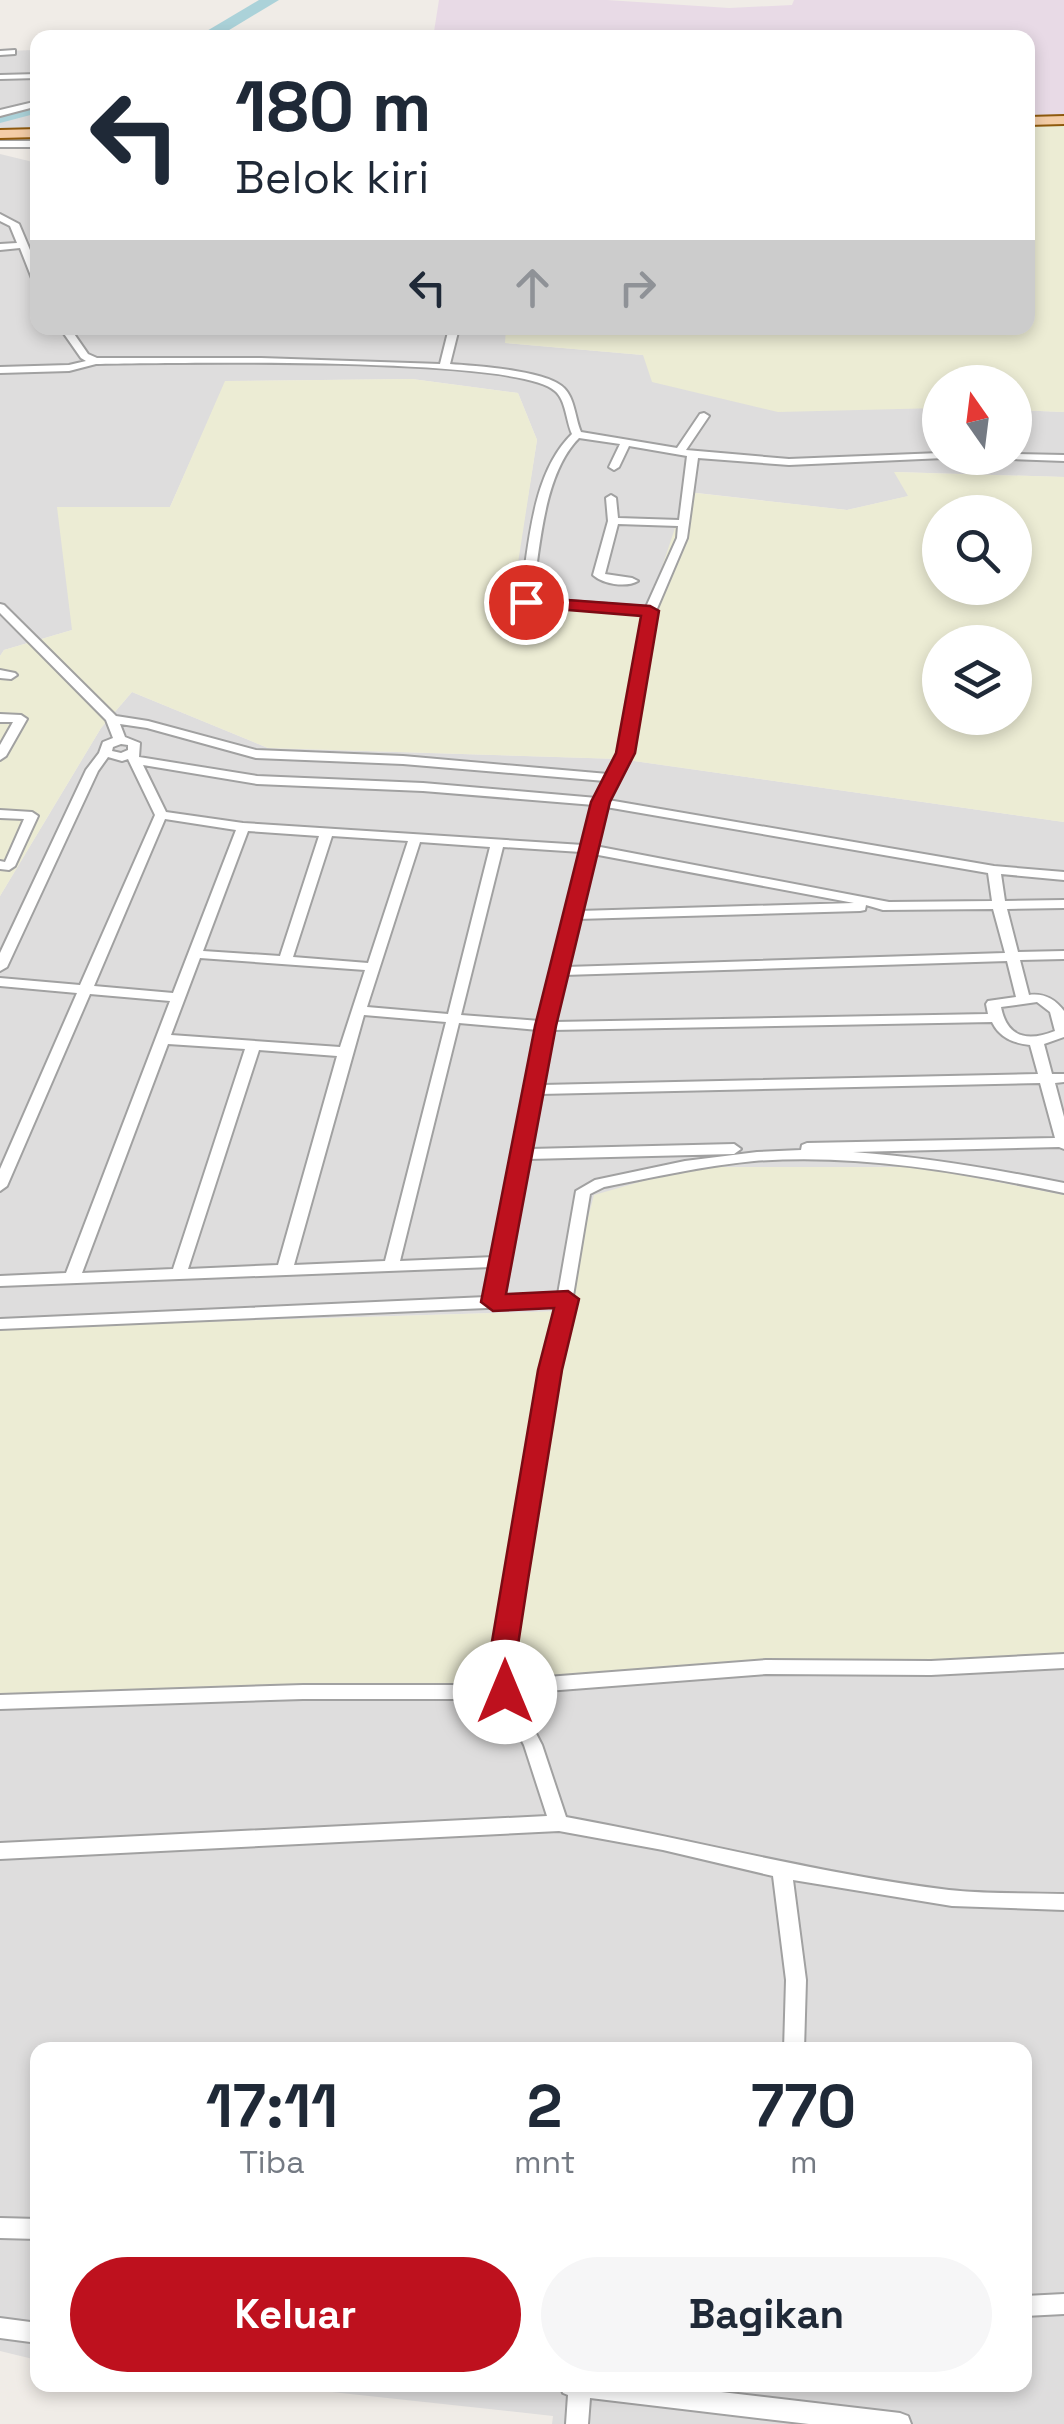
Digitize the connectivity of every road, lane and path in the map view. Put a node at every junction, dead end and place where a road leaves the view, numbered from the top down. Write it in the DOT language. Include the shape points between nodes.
graph roads {
  1 [pos="12,52"];
  2 [pos="0,53"];
  3 [pos="30,76"];
  4 [pos="0,77"];
  5 [pos="30,106"];
  6 [pos="0,114"];
  7 [pos="1035,120"];
  8 [pos="1064,120"];
  9 [pos="30,133"];
  10 [pos="0,134"];
  11 [pos="0,144"];
  12 [pos="30,144"];
  13 [pos="0,217"];
  14 [pos="22,245"];
  15 [pos="0,247"];
  16 [pos="30,264"];
  17 [pos="70,335"];
  18 [pos="452,335"];
  19 [pos="96,361"];
  20 [pos="444,367"];
  21 [pos="0,370"];
  22 [pos="704,416"];
  23 [pos="577,434"];
  24 [pos="626,442"];
  25 [pos="679,452"];
  26 [pos="693,454"];
  27 [pos="922,457"];
  28 [pos="1032,457"];
  29 [pos="1064,458"];
  30 [pos="614,467"];
  31 [pos="611,498"];
  32 [pos="613,521"];
  33 [pos="683,523"];
  34 [pos="632,581"];
  35 [pos="0,607"];
  36 [pos="650,611"];
  37 [pos="0,718"];
  38 [pos="112,720"];
  39 [pos="120,740"];
  40 [pos="105,753"];
  41 [pos="0,756"];
  42 [pos="134,757"];
  43 [pos="616,771"];
  44 [pos="600,802"];
  45 [pos="0,814"];
  46 [pos="161,816"];
  47 [pos="243,827"];
  48 [pos="327,831"];
  49 [pos="415,838"];
  50 [pos="498,842"];
  51 [pos="588,848"];
  52 [pos="645,860"];
  53 [pos="0,865"];
  54 [pos="584,865"];
  55 [pos="994,870"];
  56 [pos="1024,874"];
  57 [pos="1064,876"];
  58 [pos="1064,904"];
  59 [pos="998,905"];
  60 [pos="1028,905"];
  61 [pos="888,906"];
  62 [pos="574,915"];
  63 [pos="195,954"];
  64 [pos="1064,954"];
  65 [pos="1012,956"];
  66 [pos="286,960"];
  67 [pos="0,967"];
  68 [pos="372,967"];
  69 [pos="561,971"];
  70 [pos="0,982"];
  71 [pos="84,988"];
  72 [pos="178,998"];
  73 [pos="1023,998"];
  74 [pos="361,1010"];
  75 [pos="454,1018"];
  76 [pos="995,1018"];
  77 [pos="1062,1018"];
  78 [pos="546,1026"];
  79 [pos="161,1040"];
  80 [pos="1036,1040"];
  81 [pos="252,1047"];
  82 [pos="345,1052"];
  83 [pos="1047,1078"];
  84 [pos="1064,1078"];
  85 [pos="534,1090"];
  86 [pos="1063,1142"];
  87 [pos="523,1154"];
  88 [pos="0,1186"];
  89 [pos="1064,1188"];
  90 [pos="498,1262"];
  91 [pos="390,1267"];
  92 [pos="284,1272"];
  93 [pos="180,1274"];
  94 [pos="72,1278"];
  95 [pos="0,1281"];
  96 [pos="568,1299"];
  97 [pos="493,1302"];
  98 [pos="0,1324"];
  99 [pos="1064,1661"];
  100 [pos="505,1692"];
  101 [pos="0,1702"];
  102 [pos="559,1822"];
  103 [pos="0,1851"];
  104 [pos="782,1870"];
  105 [pos="1064,1902"];
  106 [pos="794,2042"];
  107 [pos="0,2228"];
  108 [pos="30,2229"];
  109 [pos="1064,2304"];
  110 [pos="1032,2306"];
  111 [pos="0,2328"];
  112 [pos="30,2332"];
  113 [pos="580,2392"];
  114 [pos="708,2392"];
  115 [pos="751,2394"];
  116 [pos="577,2424"];
  117 [pos="900,2424"];
  1 -- 2 [label="street"];
  3 -- 4 [label="street"];
  5 -- 6 [label="street"];
  7 -- 8 [label="main road"];
  9 -- 10 [label="main road"];
  11 -- 12 [label="street"];
  13 -- 14 [label="street" via="14,224"];
  14 -- 15 [label="street"];
  14 -- 16 [label="street"];
  17 -- 19 [label="street"];
  18 -- 20 [label="street"];
  19 -- 20 [label="street"];
  19 -- 21 [label="street"];
  20 -- 23 [label="street" via="554,384 564,393"];
  22 -- 25 [label="street"];
  23 -- 24 [label="street"];
  23 -- 36 [label="street" via="564,445 549,485 526,602"];
  24 -- 25 [label="street"];
  24 -- 30 [label="street"];
  25 -- 26 [label="street"];
  26 -- 27 [label="street" via="816,462"];
  26 -- 33 [label="street"];
  28 -- 29 [label="street"];
  31 -- 32 [label="street"];
  32 -- 33 [label="street"];
  32 -- 34 [label="street" via="599,575"];
  33 -- 36 [label="street"];
  35 -- 38 [label="street"];
  36 -- 43 [label="street"];
  37 -- 41 [label="street" via="21,720"];
  38 -- 39 [label="street"];
  38 -- 43 [label="street" via="256,754"];
  39 -- 40 [label="street" via="106,745"];
  39 -- 42 [label="street" via="134,744"];
  40 -- 42 [label="street"];
  40 -- 67 [label="street"];
  42 -- 44 [label="street" via="257,780"];
  42 -- 46 [label="street"];
  43 -- 44 [label="street"];
  44 -- 51 [label="street"];
  44 -- 55 [label="street"];
  45 -- 53 [label="street" via="32,816 9,866"];
  46 -- 47 [label="street"];
  46 -- 71 [label="street"];
  47 -- 48 [label="street"];
  47 -- 63 [label="street"];
  48 -- 49 [label="street"];
  48 -- 66 [label="street"];
  49 -- 50 [label="street"];
  49 -- 68 [label="street"];
  50 -- 51 [label="street"];
  50 -- 75 [label="street"];
  51 -- 52 [label="street"];
  51 -- 54 [label="street"];
  52 -- 54 [label="street"];
  52 -- 61 [label="street"];
  54 -- 62 [label="street"];
  55 -- 56 [label="street"];
  55 -- 59 [label="street"];
  56 -- 57 [label="street"];
  56 -- 60 [label="street"];
  58 -- 60 [label="street"];
  59 -- 60 [label="street"];
  59 -- 61 [label="street"];
  59 -- 65 [label="street"];
  61 -- 62 [label="street"];
  62 -- 69 [label="street"];
  63 -- 66 [label="street"];
  63 -- 72 [label="street"];
  64 -- 65 [label="street"];
  65 -- 69 [label="street"];
  65 -- 73 [label="street"];
  66 -- 68 [label="street"];
  68 -- 74 [label="street"];
  69 -- 78 [label="street"];
  70 -- 71 [label="street"];
  71 -- 72 [label="street"];
  71 -- 88 [label="street"];
  72 -- 79 [label="street"];
  73 -- 76 [label="street" via="994,1002"];
  73 -- 77 [label="street" via="1048,1000"];
  74 -- 75 [label="street"];
  74 -- 82 [label="street"];
  75 -- 78 [label="street"];
  75 -- 91 [label="street"];
  76 -- 78 [label="street"];
  76 -- 80 [label="street" via="1009,1038"];
  77 -- 80 [label="street" via="1062,1033"];
  78 -- 85 [label="street"];
  79 -- 81 [label="street"];
  79 -- 94 [label="street"];
  80 -- 83 [label="street"];
  81 -- 82 [label="street"];
  81 -- 93 [label="street"];
  82 -- 92 [label="street"];
  83 -- 84 [label="street"];
  83 -- 85 [label="street"];
  83 -- 86 [label="street"];
  85 -- 87 [label="street"];
  86 -- 87 [label="street"];
  87 -- 90 [label="street"];
  89 -- 96 [label="street" via="944,1163 788,1157 712,1160 600,1183 580,1196"];
  90 -- 91 [label="street"];
  90 -- 97 [label="street"];
  91 -- 92 [label="street"];
  92 -- 93 [label="street"];
  93 -- 94 [label="street"];
  94 -- 95 [label="street"];
  96 -- 97 [label="street"];
  96 -- 100 [label="street" via="514,1580 501,1671"];
  97 -- 98 [label="street"];
  99 -- 100 [label="street" via="766,1667"];
  100 -- 101 [label="street"];
  100 -- 102 [label="street"];
  102 -- 103 [label="street"];
  102 -- 104 [label="street"];
  104 -- 105 [label="street" via="952,1898"];
  104 -- 106 [label="street" via="797,1994"];
  107 -- 108 [label="street"];
  109 -- 110 [label="street"];
  111 -- 112 [label="street"];
  113 -- 116 [label="street"];
  114 -- 115 [label="street"];
  115 -- 117 [label="street"];
}
